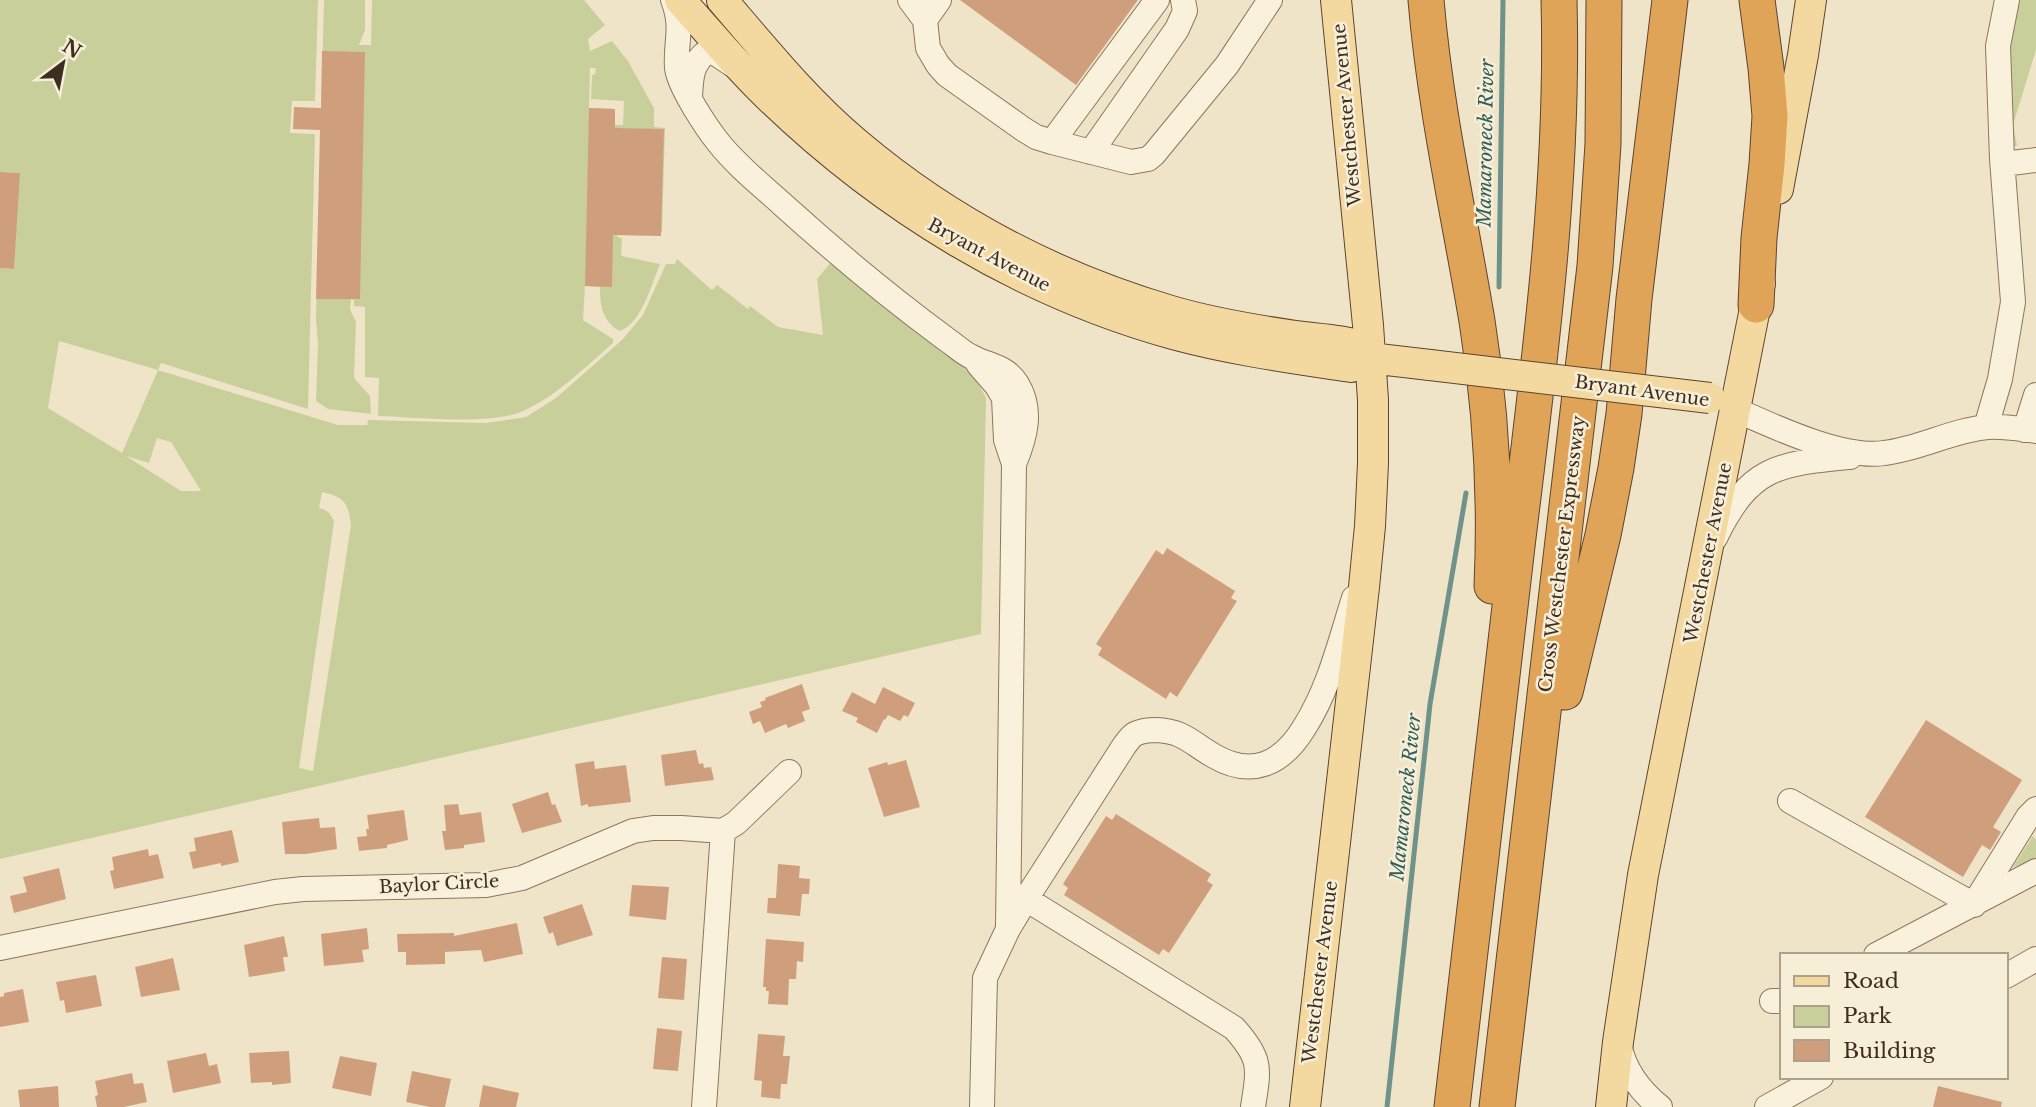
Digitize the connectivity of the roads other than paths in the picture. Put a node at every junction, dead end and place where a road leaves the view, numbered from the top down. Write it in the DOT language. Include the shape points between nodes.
graph roads {
  1 [pos="673,0"];
  2 [pos="680,0"];
  3 [pos="722,0"];
  4 [pos="909,0"];
  5 [pos="1157,0"];
  6 [pos="1183,0"];
  7 [pos="1270,0"];
  8 [pos="1336,0"];
  9 [pos="1426,0"];
  10 [pos="1559,0"];
  11 [pos="1604,0"];
  12 [pos="1670,0"];
  13 [pos="1757,0"];
  14 [pos="1811,0"];
  15 [pos="2007,0"];
  16 [pos="932,10"];
  17 [pos="746,74"];
  18 [pos="690,97"];
  19 [pos="1052,142"];
  20 [pos="1091,152"];
  21 [pos="2036,160"];
  22 [pos="2003,164"];
  23 [pos="1363,284"];
  24 [pos="1756,305"];
  25 [pos="1321,340"];
  26 [pos="1370,358"];
  27 [pos="2036,395"];
  28 [pos="1723,404"];
  29 [pos="1986,427"];
  30 [pos="2031,430"];
  31 [pos="1882,454"];
  32 [pos="1707,554"];
  33 [pos="1367,557"];
  34 [pos="789,772"];
  35 [pos="1790,801"];
  36 [pos="2036,809"];
  37 [pos="723,831"];
  38 [pos="1484,831"];
  39 [pos="1528,846"];
  40 [pos="1009,850"];
  41 [pos="2036,871"];
  42 [pos="1044,872"];
  43 [pos="1026,899"];
  44 [pos="1974,905"];
  45 [pos="1008,929"];
  46 [pos="0,948"];
  47 [pos="1880,953"];
  48 [pos="2036,960"];
  49 [pos="2008,975"];
  50 [pos="1618,1042"];
  51 [pos="1817,1079"];
  52 [pos="704,1107"];
  53 [pos="982,1107"];
  54 [pos="1253,1107"];
  55 [pos="1305,1107"];
  56 [pos="1452,1107"];
  57 [pos="1497,1107"];
  58 [pos="1611,1107"];
  59 [pos="1660,1107"];
  60 [pos="1767,1107"];
  1 -- 18 [label="street" via="680,18 677,68"];
  2 -- 17 [label="main road, Bryant Avenue"];
  3 -- 25 [label="main road, Bryant Avenue" via="811,101 855,142 919,192 981,231 1127,297 1214,322"];
  4 -- 16 [label="street"];
  5 -- 19 [label="street"];
  6 -- 20 [label="street" via="1185,11 1177,29"];
  7 -- 20 [label="street" via="1227,65 1154,154 1131,162"];
  8 -- 23 [label="main road, Westchester Avenue"];
  9 -- 38 [label="highway" via="1436,90 1477,322 1491,447 1493,563"];
  10 -- 38 [label="highway" via="1554,221"];
  11 -- 39 [label="highway, Cross Westchester Expressway" via="1598,235"];
  12 -- 39 [label="highway" via="1616,468"];
  13 -- 24 [label="highway" via="1770,125"];
  14 -- 24 [label="main road, Westchester Avenue"];
  15 -- 22 [label="street" via="1998,46"];
  16 -- 19 [label="street" via="928,48 947,75 1023,129"];
  17 -- 18 [label="street" via="708,52 692,71"];
  17 -- 26 [label="main road, Bryant Avenue" via="814,139 886,195 955,241 1069,298 1220,346 1351,367"];
  18 -- 40 [label="street" via="719,144 832,250 973,358 1007,372 1026,404 1022,444 1014,464"];
  19 -- 20 [label="street"];
  21 -- 22 [label="street"];
  22 -- 29 [label="street" via="2013,302 2000,379"];
  23 -- 25 [label="main road" via="1348,316"];
  23 -- 26 [label="main road, Westchester Avenue"];
  24 -- 28 [label="main road, Westchester Avenue"];
  25 -- 26 [label="main road, Bryant Avenue" via="1353,344"];
  26 -- 28 [label="main road, Bryant Avenue, bridge"];
  26 -- 33 [label="main road, Westchester Avenue" via="1373,463"];
  27 -- 30 [label="street"];
  28 -- 31 [label="street, Bryant Avenue" via="1794,436"];
  28 -- 32 [label="main road, Westchester Avenue"];
  29 -- 30 [label="street, Bryant Avenue"];
  29 -- 31 [label="street, Bryant Avenue"];
  31 -- 32 [label="street" via="1807,461 1771,471 1733,504"];
  32 -- 50 [label="main road, Westchester Avenue" via="1643,875"];
  33 -- 42 [label="street" via="1325,687 1289,747 1274,761 1249,767 1223,761 1178,733 1149,730 1134,734"];
  33 -- 55 [label="main road, Westchester Avenue"];
  34 -- 37 [label="street"];
  35 -- 44 [label="street"];
  36 -- 44 [label="street"];
  37 -- 46 [label="street, Baylor Circle" via="633,831 522,878 486,885 275,892"];
  37 -- 52 [label="street"];
  38 -- 56 [label="highway"];
  39 -- 57 [label="highway, Cross Westchester Expressway"];
  40 -- 42 [label="street"];
  40 -- 45 [label="street"];
  41 -- 44 [label="street"];
  42 -- 43 [label="street"];
  43 -- 45 [label="street"];
  43 -- 54 [label="street" via="1234,1028 1257,1062"];
  44 -- 47 [label="street"];
  45 -- 53 [label="street" via="985,978"];
  48 -- 49 [label="street"];
  50 -- 58 [label="main road, Westchester Avenue"];
  50 -- 59 [label="street" via="1629,1072"];
  51 -- 60 [label="street"];
}
